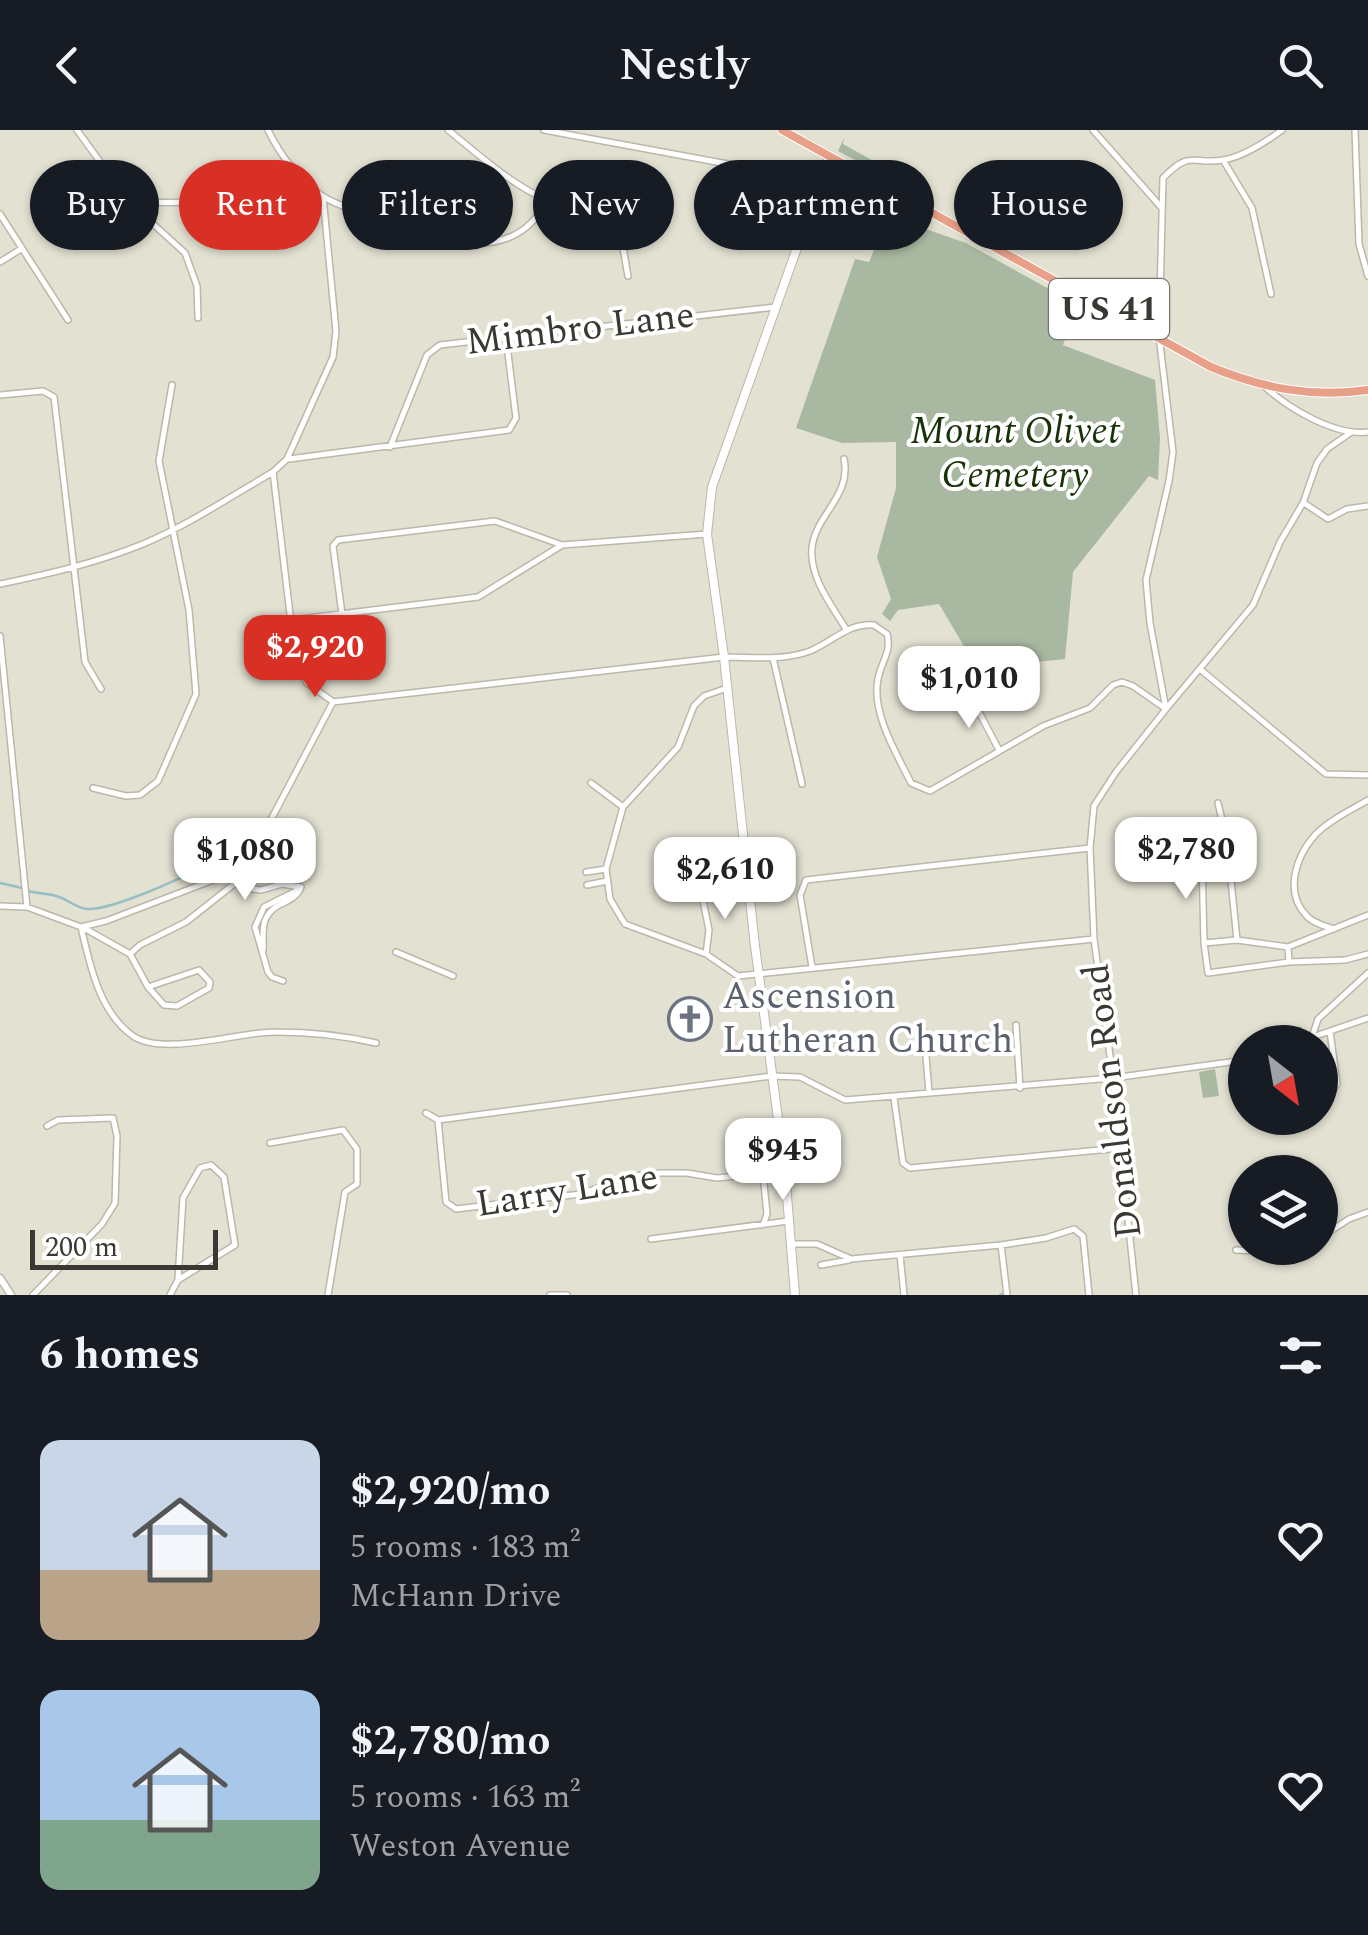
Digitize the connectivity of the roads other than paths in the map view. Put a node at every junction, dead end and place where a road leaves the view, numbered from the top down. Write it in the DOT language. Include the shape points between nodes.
graph roads {
  1 [pos="77,130"];
  2 [pos="268,130"];
  3 [pos="448,130"];
  4 [pos="544,130"];
  5 [pos="782,130"];
  6 [pos="1094,130"];
  7 [pos="1282,130"];
  8 [pos="1355,130"];
  9 [pos="828,158"];
  10 [pos="99,160"];
  11 [pos="706,160"];
  12 [pos="832,160"];
  13 [pos="1223,160"];
  14 [pos="533,191"];
  15 [pos="324,197"];
  16 [pos="159,203"];
  17 [pos="1162,208"];
  18 [pos="0,214"];
  19 [pos="934,214"];
  20 [pos="533,222"];
  21 [pos="159,229"];
  22 [pos="21,249"];
  23 [pos="622,250"];
  24 [pos="796,250"];
  25 [pos="0,262"];
  26 [pos="628,276"];
  27 [pos="1368,276"];
  28 [pos="1271,294"];
  29 [pos="776,307"];
  30 [pos="198,318"];
  31 [pos="68,320"];
  32 [pos="1159,336"];
  33 [pos="506,337"];
  34 [pos="172,385"];
  35 [pos="1264,386"];
  36 [pos="1368,390"];
  37 [pos="0,396"];
  38 [pos="1368,432"];
  39 [pos="1350,433"];
  40 [pos="390,448"];
  41 [pos="288,459"];
  42 [pos="844,459"];
  43 [pos="272,472"];
  44 [pos="1303,503"];
  45 [pos="1368,506"];
  46 [pos="173,530"];
  47 [pos="707,534"];
  48 [pos="562,545"];
  49 [pos="74,568"];
  50 [pos="0,584"];
  51 [pos="342,614"];
  52 [pos="292,620"];
  53 [pos="846,629"];
  54 [pos="0,636"];
  55 [pos="724,657"];
  56 [pos="773,658"];
  57 [pos="1200,670"];
  58 [pos="727,688"];
  59 [pos="101,689"];
  60 [pos="970,695"];
  61 [pos="334,702"];
  62 [pos="1166,710"];
  63 [pos="999,750"];
  64 [pos="1368,775"];
  65 [pos="591,783"];
  66 [pos="802,784"];
  67 [pos="93,788"];
  68 [pos="1368,800"];
  69 [pos="1218,804"];
  70 [pos="624,807"];
  71 [pos="1090,848"];
  72 [pos="1229,859"];
  73 [pos="245,861"];
  74 [pos="606,869"];
  75 [pos="586,872"];
  76 [pos="248,873"];
  77 [pos="607,882"];
  78 [pos="586,885"];
  79 [pos="702,891"];
  80 [pos="0,906"];
  81 [pos="26,908"];
  82 [pos="1368,915"];
  83 [pos="81,927"];
  84 [pos="1334,929"];
  85 [pos="1094,938"];
  86 [pos="1237,940"];
  87 [pos="1204,943"];
  88 [pos="1288,947"];
  89 [pos="396,952"];
  90 [pos="130,954"];
  91 [pos="706,954"];
  92 [pos="1368,954"];
  93 [pos="1289,962"];
  94 [pos="812,967"];
  95 [pos="1368,973"];
  96 [pos="760,974"];
  97 [pos="453,976"];
  98 [pos="283,981"];
  99 [pos="148,987"];
  100 [pos="1368,1018"];
  101 [pos="1016,1025"];
  102 [pos="1316,1025"];
  103 [pos="1338,1028"];
  104 [pos="924,1032"];
  105 [pos="376,1043"];
  106 [pos="1228,1062"];
  107 [pos="772,1076"];
  108 [pos="1113,1078"];
  109 [pos="1020,1088"];
  110 [pos="929,1093"];
  111 [pos="894,1097"];
  112 [pos="426,1113"];
  113 [pos="438,1120"];
  114 [pos="47,1126"];
  115 [pos="270,1142"];
  116 [pos="1121,1148"];
  117 [pos="786,1171"];
  118 [pos="763,1174"];
  119 [pos="1368,1212"];
  120 [pos="788,1221"];
  121 [pos="763,1225"];
  122 [pos="1338,1226"];
  123 [pos="651,1239"];
  124 [pos="790,1244"];
  125 [pos="1001,1245"];
  126 [pos="900,1255"];
  127 [pos="852,1259"];
  128 [pos="821,1264"];
  129 [pos="0,1278"];
  130 [pos="178,1280"];
  131 [pos="11,1295"];
  132 [pos="32,1295"];
  133 [pos="170,1295"];
  134 [pos="328,1295"];
  135 [pos="550,1295"];
  136 [pos="566,1295"];
  137 [pos="795,1295"];
  138 [pos="904,1295"];
  139 [pos="1007,1295"];
  140 [pos="1089,1295"];
  141 [pos="1136,1295"];
  1 -- 10 [label="street"];
  2 -- 15 [label="street" via="289,166"];
  3 -- 14 [label="street"];
  4 -- 11 [label="street"];
  5 -- 9 [label="main road, US 41"];
  6 -- 17 [label="street"];
  7 -- 13 [label="street"];
  8 -- 27 [label="street" via="1359,244"];
  9 -- 12 [label="main road, US 41"];
  13 -- 17 [label="street" via="1178,163 1163,178"];
  13 -- 28 [label="street" via="1252,208"];
  15 -- 16 [label="street"];
  15 -- 20 [label="street" via="440,242 497,240"];
  15 -- 41 [label="street" via="333,357"];
  17 -- 32 [label="street"];
  18 -- 22 [label="street"];
  19 -- 32 [label="main road, US 41"];
  21 -- 30 [label="street" via="185,253 197,286"];
  22 -- 25 [label="street"];
  22 -- 31 [label="street"];
  23 -- 26 [label="street"];
  24 -- 29 [label="main road"];
  29 -- 33 [label="street, Mimbro Lane"];
  29 -- 47 [label="main road" via="712,487"];
  32 -- 35 [label="main road, US 41" via="1210,366"];
  32 -- 62 [label="street" via="1172,452 1146,580"];
  33 -- 40 [label="street, Mimbro Lane" via="440,345 427,355"];
  33 -- 40 [label="street" via="516,418 509,430"];
  34 -- 46 [label="street" via="158,461"];
  35 -- 36 [label="main road, US 41" via="1307,393"];
  35 -- 39 [label="street" via="1281,402"];
  37 -- 49 [label="street" via="54,397"];
  38 -- 39 [label="street"];
  39 -- 44 [label="street, Donaldson Road" via="1327,448"];
  40 -- 41 [label="street"];
  41 -- 43 [label="street"];
  42 -- 53 [label="street" via="844,485 812,548 818,580"];
  43 -- 46 [label="street"];
  43 -- 52 [label="street"];
  44 -- 45 [label="street" via="1328,518"];
  44 -- 57 [label="street, Donaldson Road" via="1253,605"];
  46 -- 49 [label="street"];
  46 -- 67 [label="street" via="196,694 158,781 140,795"];
  47 -- 48 [label="street"];
  47 -- 55 [label="main road"];
  48 -- 51 [label="street" via="478,597"];
  48 -- 51 [label="street" via="495,521 338,540 333,546"];
  49 -- 50 [label="street"];
  49 -- 59 [label="street" via="85,662"];
  51 -- 52 [label="street"];
  52 -- 61 [label="street" via="294,656 306,683"];
  53 -- 56 [label="street" via="810,652"];
  53 -- 63 [label="street" via="874,625 888,634 876,691 911,783 940,788"];
  54 -- 81 [label="street"];
  55 -- 56 [label="street"];
  55 -- 58 [label="main road"];
  55 -- 61 [label="street"];
  56 -- 66 [label="street"];
  57 -- 62 [label="street, Donaldson Road"];
  57 -- 64 [label="street" via="1326,774"];
  58 -- 70 [label="street" via="694,706 678,747"];
  58 -- 96 [label="main road"];
  60 -- 63 [label="street"];
  61 -- 73 [label="street"];
  62 -- 63 [label="street" via="1122,682 1090,708"];
  62 -- 71 [label="street, Donaldson Road" via="1094,806"];
  65 -- 70 [label="street"];
  68 -- 84 [label="street" via="1318,831 1296,866 1303,912"];
  69 -- 72 [label="street"];
  70 -- 74 [label="street"];
  71 -- 85 [label="street, Donaldson Road"];
  71 -- 94 [label="street" via="806,880 800,894"];
  72 -- 86 [label="street"];
  72 -- 87 [label="street" via="1202,860"];
  73 -- 76 [label="street"];
  73 -- 83 [label="street"];
  74 -- 75 [label="street"];
  74 -- 77 [label="street"];
  76 -- 90 [label="street" via="186,922"];
  76 -- 98 [label="street" via="257,890 301,887 269,903 256,927 272,978"];
  77 -- 78 [label="street"];
  77 -- 91 [label="street" via="624,924"];
  79 -- 91 [label="street"];
  80 -- 81 [label="street"];
  81 -- 83 [label="street"];
  82 -- 84 [label="street"];
  83 -- 90 [label="street"];
  83 -- 105 [label="street" via="102,998 135,1038 204,1042 274,1031"];
  84 -- 88 [label="street"];
  85 -- 94 [label="street"];
  85 -- 108 [label="street, Donaldson Road"];
  86 -- 87 [label="street"];
  86 -- 88 [label="street"];
  87 -- 93 [label="street" via="1208,973"];
  88 -- 93 [label="street"];
  89 -- 97 [label="street"];
  90 -- 99 [label="street"];
  91 -- 96 [label="street" via="738,976"];
  92 -- 93 [label="street"];
  94 -- 96 [label="street"];
  95 -- 102 [label="street"];
  96 -- 107 [label="main road"];
  99 -- 99 [label="street" via="164,1005 177,1006 204,993 210,982 199,970"];
  100 -- 103 [label="street"];
  101 -- 109 [label="street"];
  104 -- 110 [label="street"];
  106 -- 108 [label="street"];
  107 -- 111 [label="street" via="800,1077 845,1100"];
  107 -- 113 [label="street"];
  107 -- 117 [label="main road"];
  108 -- 109 [label="street"];
  108 -- 116 [label="street, Donaldson Road"];
  109 -- 110 [label="street"];
  110 -- 111 [label="street"];
  111 -- 116 [label="street" via="903,1163 910,1168"];
  112 -- 113 [label="street"];
  113 -- 118 [label="street, Larry Lane" via="446,1202 456,1209 580,1194 660,1173"];
  114 -- 132 [label="street" via="114,1118 115,1202"];
  115 -- 134 [label="street" via="343,1130 357,1150 357,1184 345,1192"];
  116 -- 141 [label="street, Donaldson Road"];
  117 -- 118 [label="street, Larry Lane"];
  117 -- 120 [label="main road"];
  118 -- 121 [label="street"];
  119 -- 122 [label="street"];
  120 -- 121 [label="street"];
  120 -- 124 [label="main road"];
  121 -- 123 [label="street"];
  124 -- 127 [label="street" via="817,1244"];
  124 -- 137 [label="main road"];
  125 -- 126 [label="street"];
  125 -- 139 [label="street"];
  125 -- 140 [label="street" via="1074,1230 1082,1236"];
  126 -- 127 [label="street"];
  126 -- 138 [label="street"];
  127 -- 128 [label="street"];
  129 -- 131 [label="street"];
  130 -- 130 [label="street" via="183,1198 200,1168 212,1165 224,1177 235,1245"];
  130 -- 133 [label="street"];
  135 -- 136 [label="street"];
}
